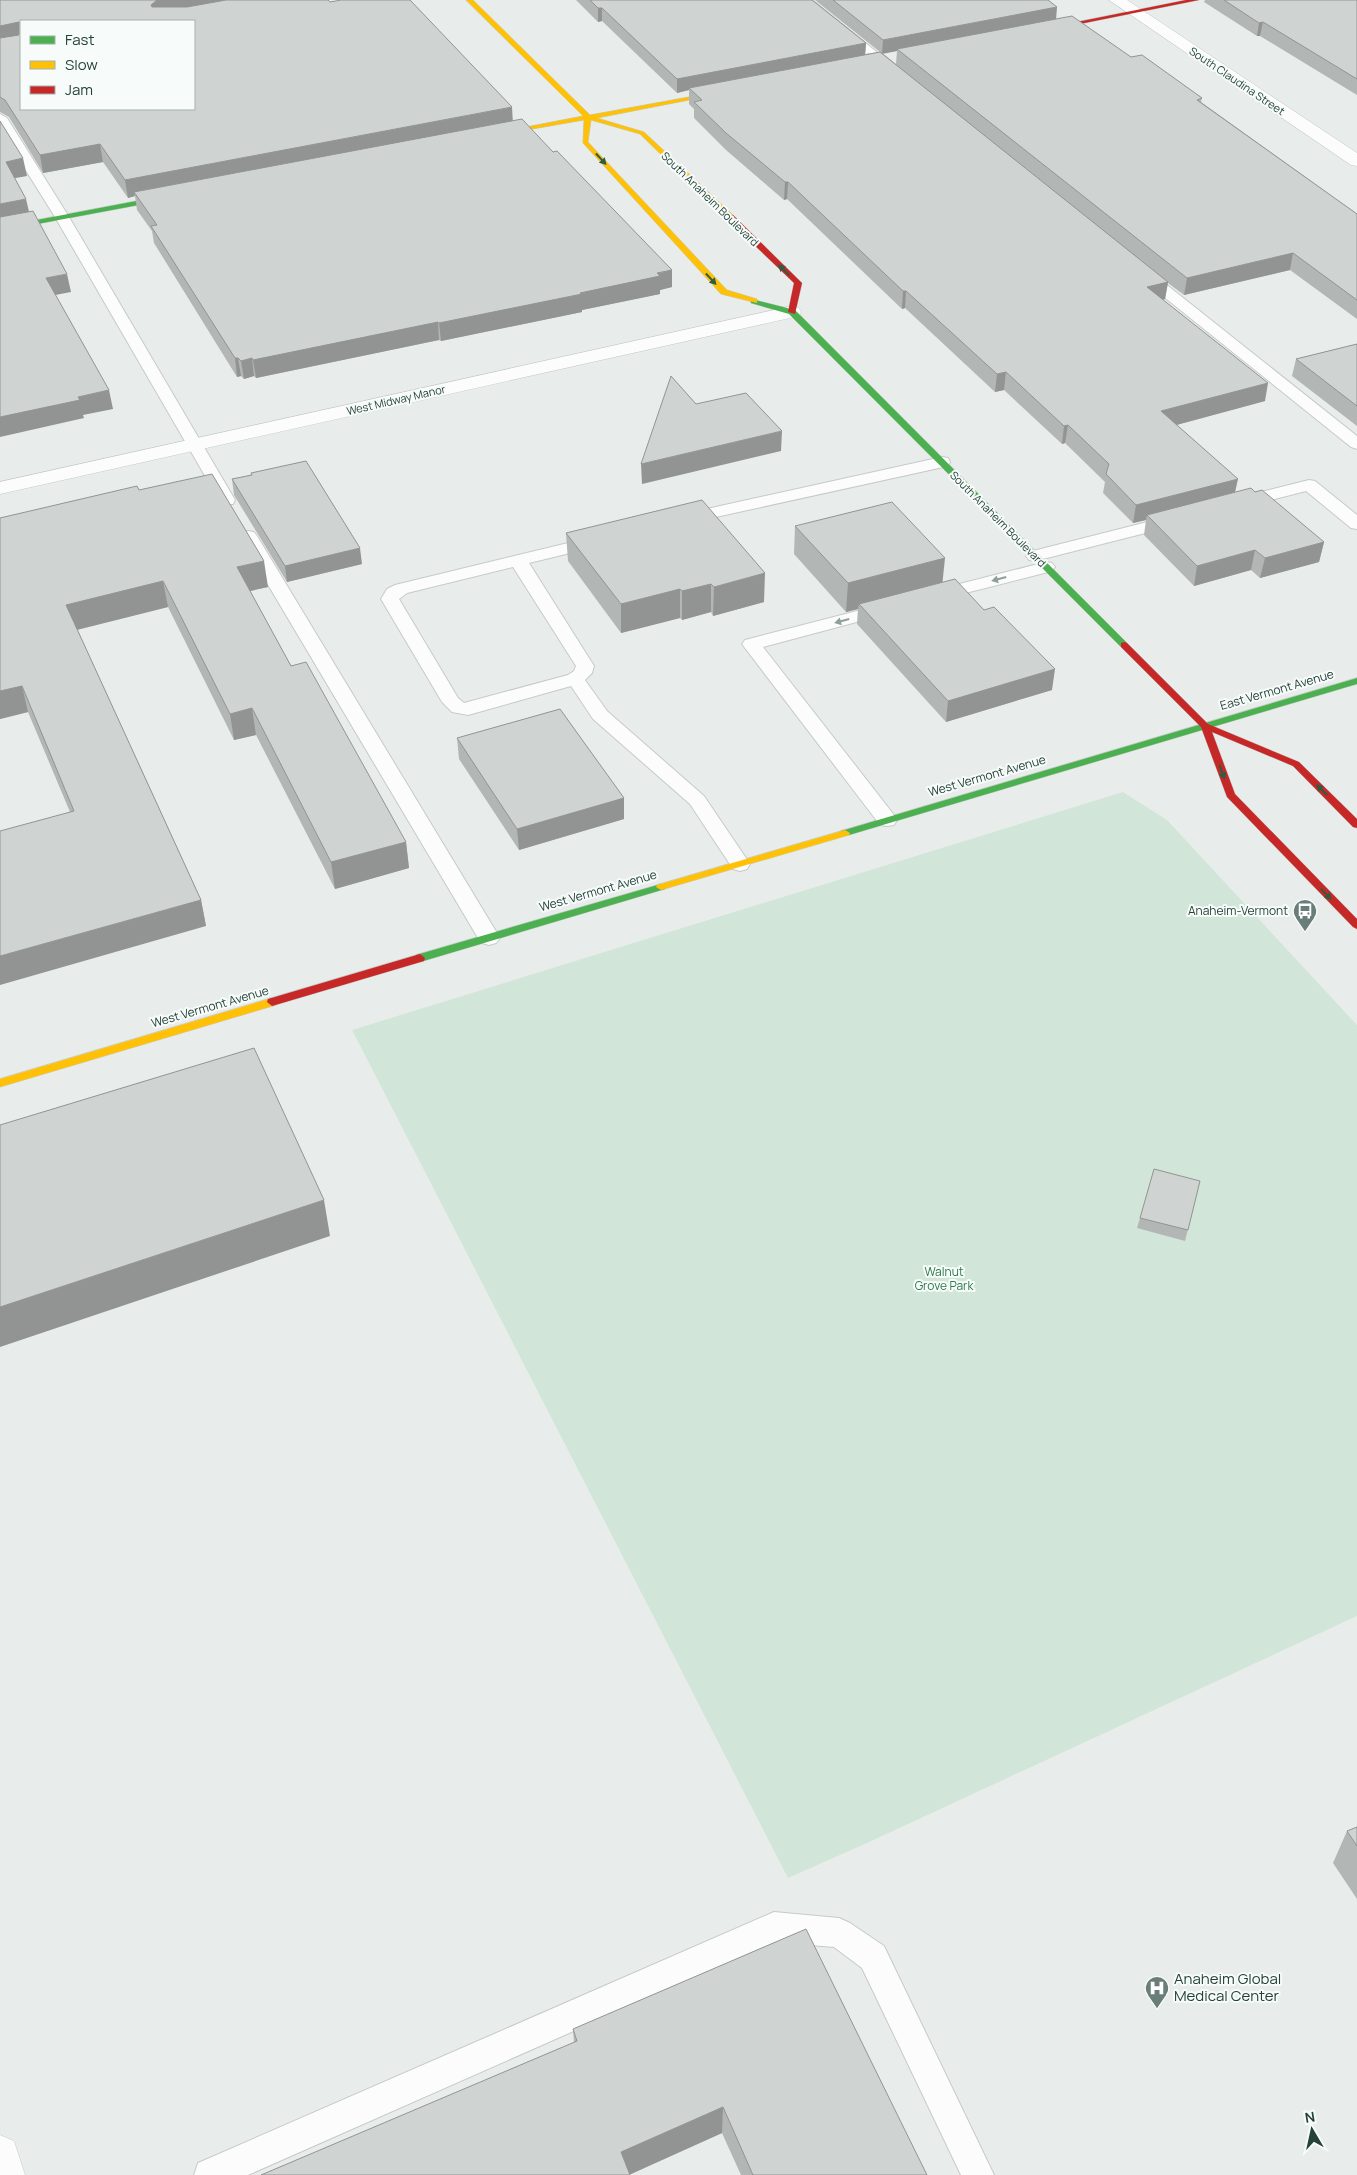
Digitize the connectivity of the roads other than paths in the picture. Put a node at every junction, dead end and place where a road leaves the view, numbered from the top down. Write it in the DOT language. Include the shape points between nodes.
graph roads {
  1 [pos="468,0"];
  2 [pos="804,0"];
  3 [pos="1117,0"];
  4 [pos="1196,0"];
  5 [pos="1135,12"];
  6 [pos="1037,31"];
  7 [pos="885,60"];
  8 [pos="860,65"];
  9 [pos="903,80"];
  10 [pos="734,89"];
  11 [pos="588,117"];
  12 [pos="0,118"];
  13 [pos="481,137"];
  14 [pos="1357,161"];
  15 [pos="188,193"];
  16 [pos="62,217"];
  17 [pos="0,229"];
  18 [pos="1134,265"];
  19 [pos="792,312"];
  20 [pos="1357,444"];
  21 [pos="194,445"];
  22 [pos="942,462"];
  23 [pos="0,488"];
  24 [pos="1224,507"];
  25 [pos="1195,514"];
  26 [pos="668,524"];
  27 [pos="1357,524"];
  28 [pos="613,537"];
  29 [pos="518,560"];
  30 [pos="1041,561"];
  31 [pos="574,679"];
  32 [pos="1357,681"];
  33 [pos="1204,726"];
  34 [pos="887,820"];
  35 [pos="1357,825"];
  36 [pos="740,864"];
  37 [pos="1357,925"];
  38 [pos="490,938"];
  39 [pos="0,1083"];
  40 [pos="0,2155"];
  41 [pos="5,2175"];
  42 [pos="210,2175"];
  43 [pos="978,2175"];
  1 -- 11 [label="main road, South Anaheim Boulevard"];
  2 -- 7 [label="lane"];
  3 -- 5 [label="street, South Claudina Street"];
  4 -- 5 [label="main road"];
  5 -- 6 [label="main road"];
  5 -- 14 [label="street, South Claudina Street"];
  7 -- 8 [label="main road"];
  7 -- 9 [label="lane"];
  10 -- 11 [label="main road"];
  11 -- 13 [label="main road"];
  11 -- 19 [label="main road, South Anaheim Boulevard, one-way" via="585,142 724,292"];
  19 -- 11 [label="main road, South Anaheim Boulevard, one-way" via="798,283 642,133"];
  12 -- 16 [label="lane"];
  15 -- 16 [label="main road"];
  16 -- 17 [label="main road"];
  16 -- 21 [label="lane"];
  18 -- 20 [label="lane"];
  19 -- 21 [label="street, West Midway Manor"];
  19 -- 22 [label="main road, South Anaheim Boulevard"];
  21 -- 23 [label="street, West Midway Manor"];
  21 -- 38 [label="lane"];
  22 -- 26 [label="lane"];
  22 -- 30 [label="main road, South Anaheim Boulevard"];
  24 -- 27 [label="lane" via="1308,485"];
  25 -- 30 [label="lane"];
  28 -- 29 [label="lane"];
  29 -- 31 [label="lane" via="585,666 583,673"];
  29 -- 31 [label="lane" via="401,589 390,599 451,702 459,708 468,709"];
  30 -- 33 [label="main road, South Anaheim Boulevard"];
  30 -- 34 [label="lane, one-way" via="908,603 751,644"];
  31 -- 36 [label="lane" via="600,715 697,800"];
  32 -- 33 [label="main road, East Vermont Avenue"];
  33 -- 34 [label="main road, West Vermont Avenue"];
  35 -- 33 [label="main road, South Anaheim Boulevard, one-way" via="1296,764"];
  33 -- 37 [label="main road, South Anaheim Boulevard, one-way" via="1230,795"];
  34 -- 36 [label="main road, West Vermont Avenue"];
  36 -- 38 [label="main road, West Vermont Avenue"];
  38 -- 39 [label="main road, West Vermont Avenue"];
  40 -- 41 [label="street"];
  42 -- 43 [label="lane" via="774,1927 840,1933 873,1957"];
}
